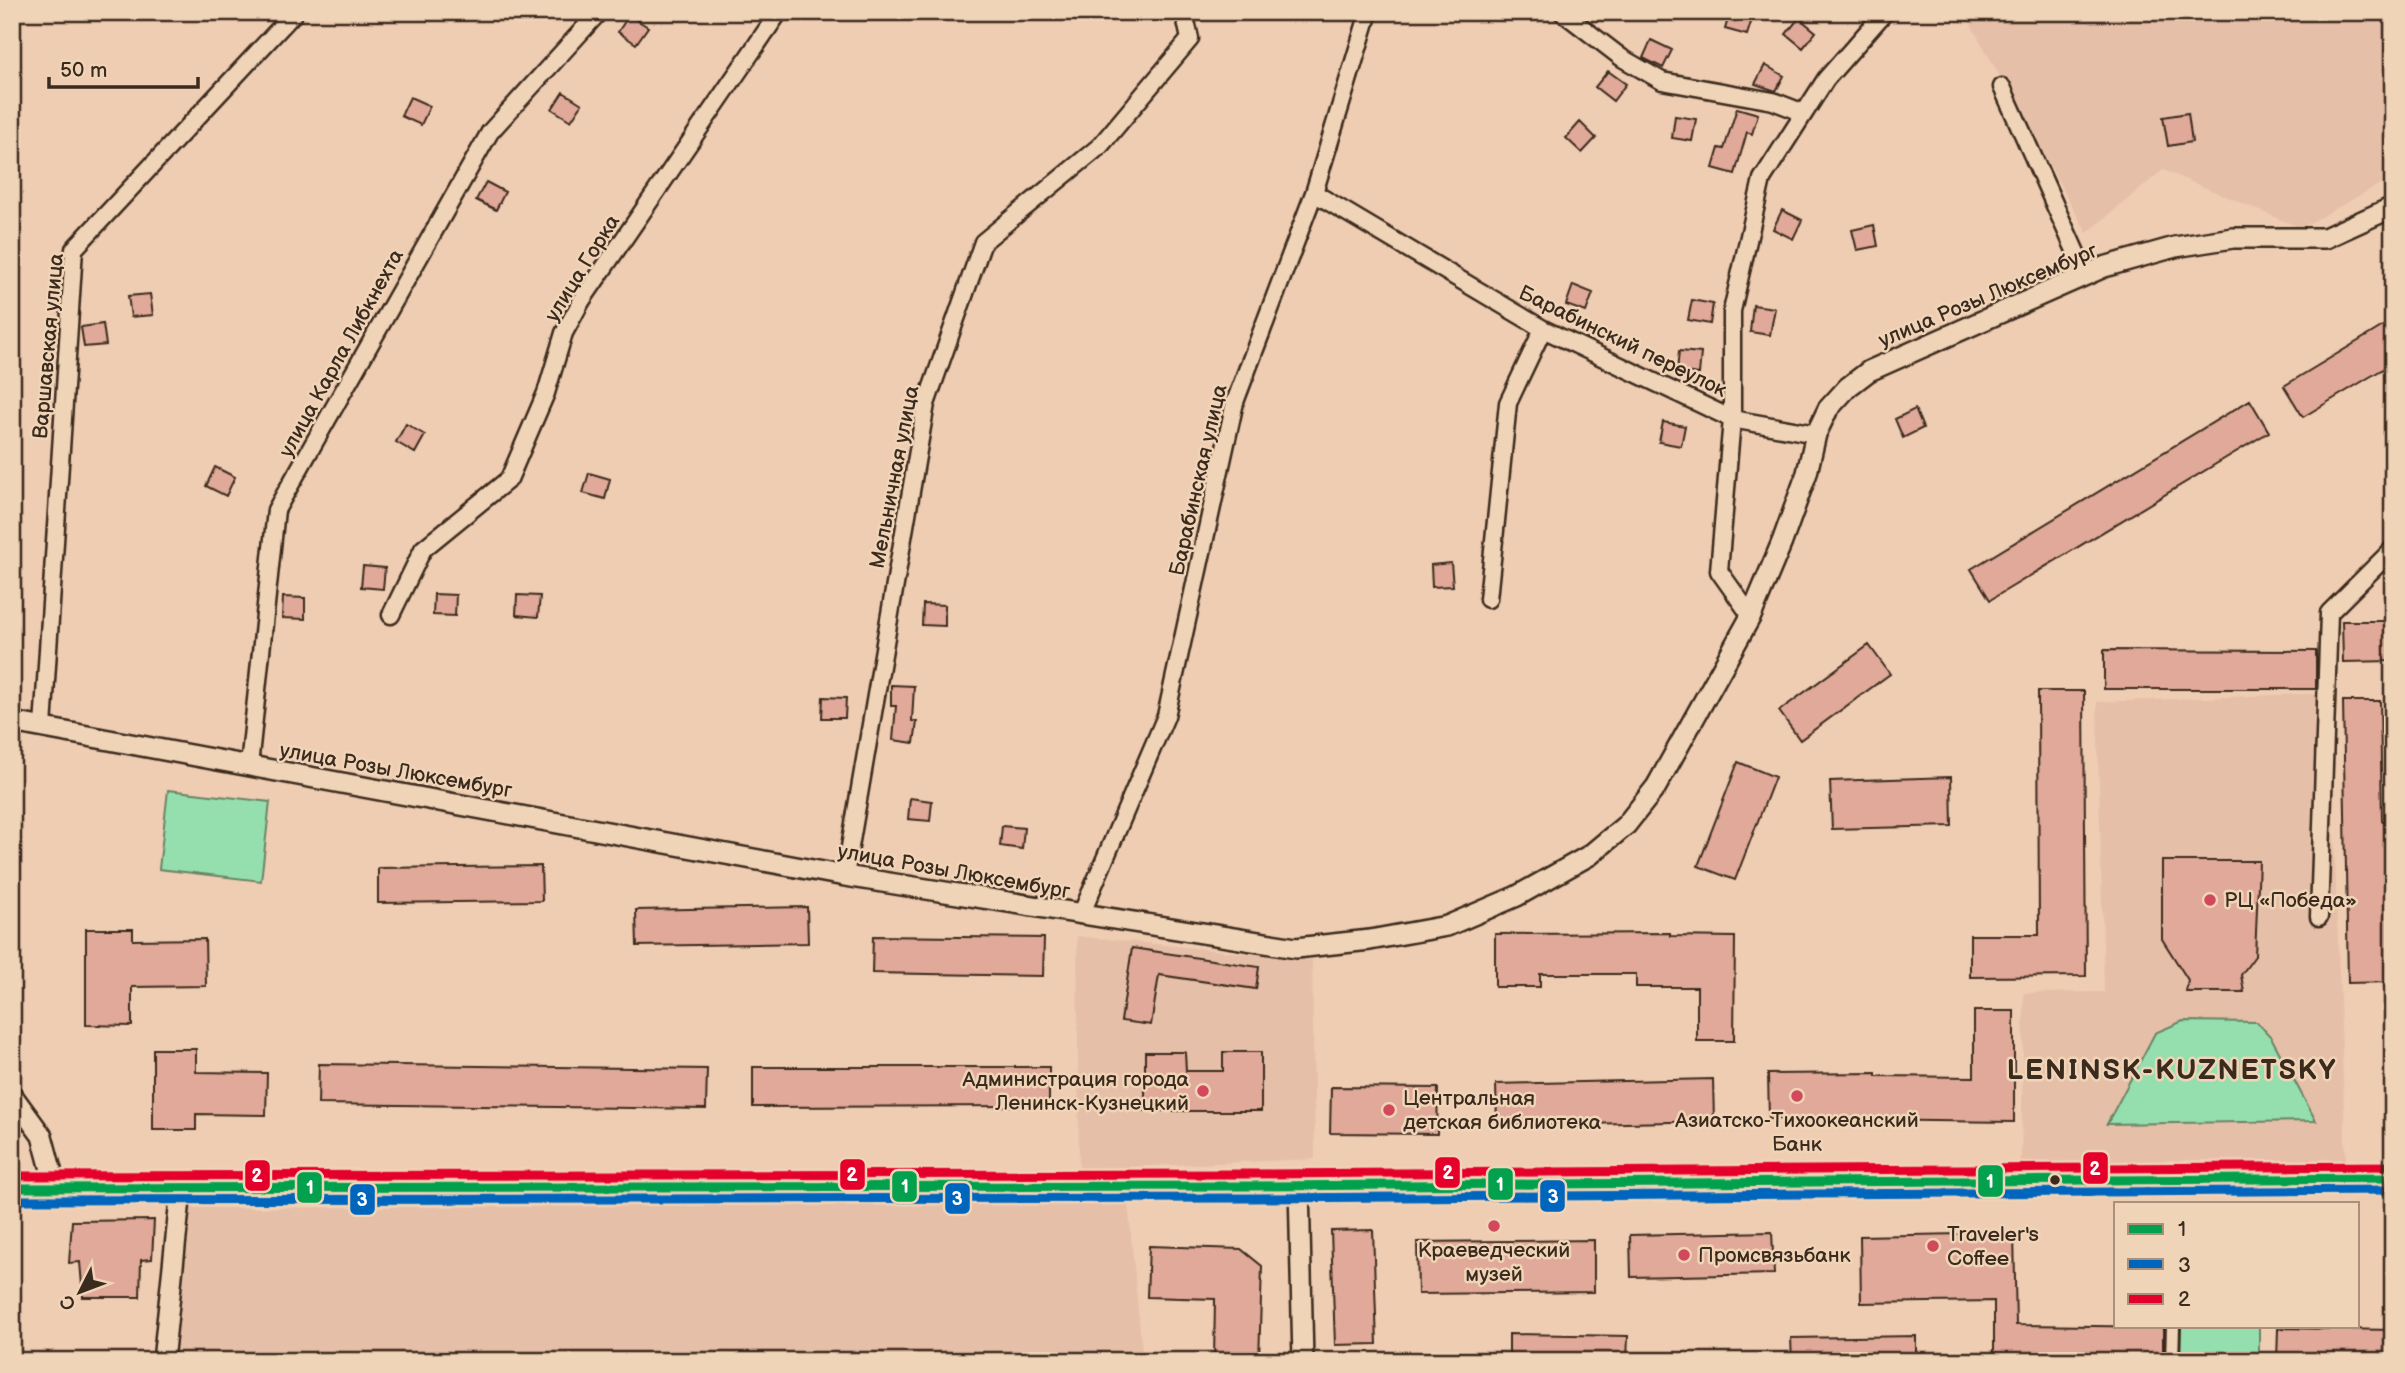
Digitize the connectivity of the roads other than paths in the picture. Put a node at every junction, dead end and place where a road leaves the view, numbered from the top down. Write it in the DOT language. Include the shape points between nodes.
graph roads {
  1 [pos="295,12"];
  2 [pos="598,12"];
  3 [pos="779,12"];
  4 [pos="1184,12"];
  5 [pos="1369,12"];
  6 [pos="1562,12"];
  7 [pos="1885,12"];
  8 [pos="2002,87"];
  9 [pos="1804,113"];
  10 [pos="1314,193"];
  11 [pos="2393,207"];
  12 [pos="2086,275"];
  13 [pos="1544,329"];
  14 [pos="1732,419"];
  15 [pos="1816,433"];
  16 [pos="2393,549"];
  17 [pos="1488,599"];
  18 [pos="391,614"];
  19 [pos="1751,616"];
  20 [pos="12,722"];
  21 [pos="43,727"];
  22 [pos="248,766"];
  23 [pos="845,876"];
  24 [pos="1081,915"];
  25 [pos="2319,917"];
  26 [pos="12,1095"];
  27 [pos="2393,1178"];
  28 [pos="1299,1185"];
  29 [pos="12,1188"];
  30 [pos="56,1188"];
  31 [pos="181,1190"];
  32 [pos="2173,1328"];
  33 [pos="163,1361"];
  34 [pos="1303,1361"];
  35 [pos="2172,1361"];
  1 -- 21 [label="street, Варшавская улица" via="74,249"];
  2 -- 22 [label="street, улица Карла Либкнехта" via="490,132 276,510"];
  3 -- 18 [label="street, улица Горка" via="582,300 564,333 546,393 509,479 423,549"];
  4 -- 23 [label="street, Мельничная улица" via="1190,39 1100,146 983,242 926,404"];
  5 -- 10 [label="street, Барабинская улица"];
  6 -- 9 [label="street" via="1622,58 1662,80 1773,101"];
  7 -- 9 [label="street" via="1826,79"];
  8 -- 12 [label="street"];
  9 -- 14 [label="street" via="1762,178 1732,312"];
  10 -- 13 [label="street, Барабинский переулок"];
  10 -- 24 [label="street, Барабинская улица" via="1235,402 1166,716"];
  11 -- 12 [label="street, улица Розы Люксембург" via="2325,238 2233,238 2175,247"];
  12 -- 15 [label="street, улица Розы Люксембург" via="1869,371 1828,409"];
  13 -- 14 [label="street, Барабинский переулок"];
  13 -- 17 [label="street" via="1508,402"];
  14 -- 15 [label="street, Барабинский переулок"];
  14 -- 19 [label="street" via="1719,571"];
  15 -- 19 [label="street, улица Розы Люксембург" via="1807,473"];
  16 -- 25 [label="street" via="2329,613"];
  19 -- 24 [label="street, улица Розы Люксембург" via="1656,787 1626,825 1590,855 1517,896 1447,926 1296,948"];
  20 -- 21 [label="street, улица Розы Люксембург"];
  21 -- 22 [label="street, улица Розы Люксембург"];
  22 -- 23 [label="street, улица Розы Люксембург"];
  23 -- 24 [label="street, улица Розы Люксембург"];
  26 -- 30 [label="street" via="42,1136"];
  27 -- 28 [label="main road"];
  28 -- 31 [label="main road"];
  28 -- 34 [label="street"];
  29 -- 30 [label="main road"];
  30 -- 31 [label="main road"];
  31 -- 33 [label="street"];
  32 -- 35 [label="street"];
}
